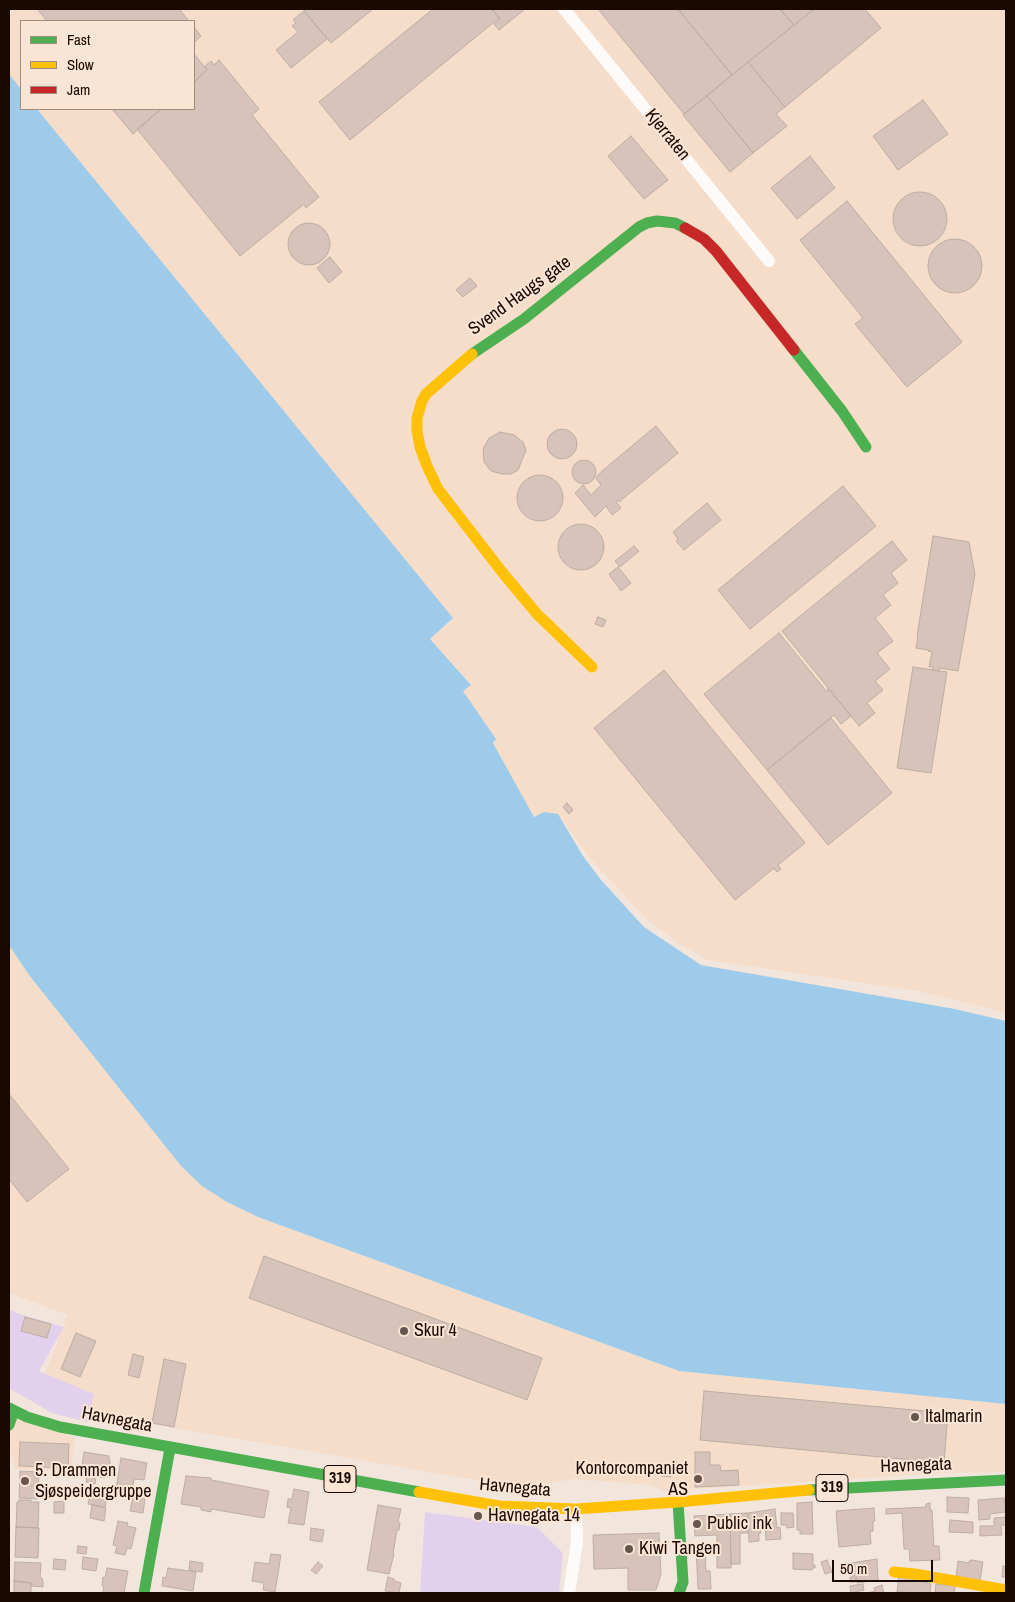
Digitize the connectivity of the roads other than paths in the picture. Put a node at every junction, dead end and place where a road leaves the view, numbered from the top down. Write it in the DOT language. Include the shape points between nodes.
graph roads {
  1 [pos="564,9"];
  2 [pos="769,261"];
  3 [pos="866,447"];
  4 [pos="592,667"];
  5 [pos="11,1409"];
  6 [pos="9,1425"];
  7 [pos="170,1448"];
  8 [pos="1006,1480"];
  9 [pos="678,1502"];
  10 [pos="576,1509"];
  11 [pos="894,1572"];
  12 [pos="1006,1590"];
  13 [pos="144,1593"];
  14 [pos="570,1593"];
  15 [pos="679,1593"];
  1 -- 2 [label="street, Kjerraten"];
  3 -- 4 [label="street, Svend Haugs gate" via="716,251 704,239 675,223 657,222 639,227 524,319 478,348 426,394 417,418 420,447 438,489 508,579 537,614"];
  5 -- 6 [label="street"];
  5 -- 7 [label="street, Havnegata / 319" via="60,1427"];
  7 -- 10 [label="street, Havnegata / 319" via="499,1506"];
  7 -- 13 [label="street"];
  8 -- 9 [label="street, Havnegata / 319" via="822,1489"];
  9 -- 10 [label="street, Havnegata / 319"];
  9 -- 15 [label="street" via="683,1582"];
  10 -- 14 [label="street" via="577,1542"];
  11 -- 12 [label="street"];
}
